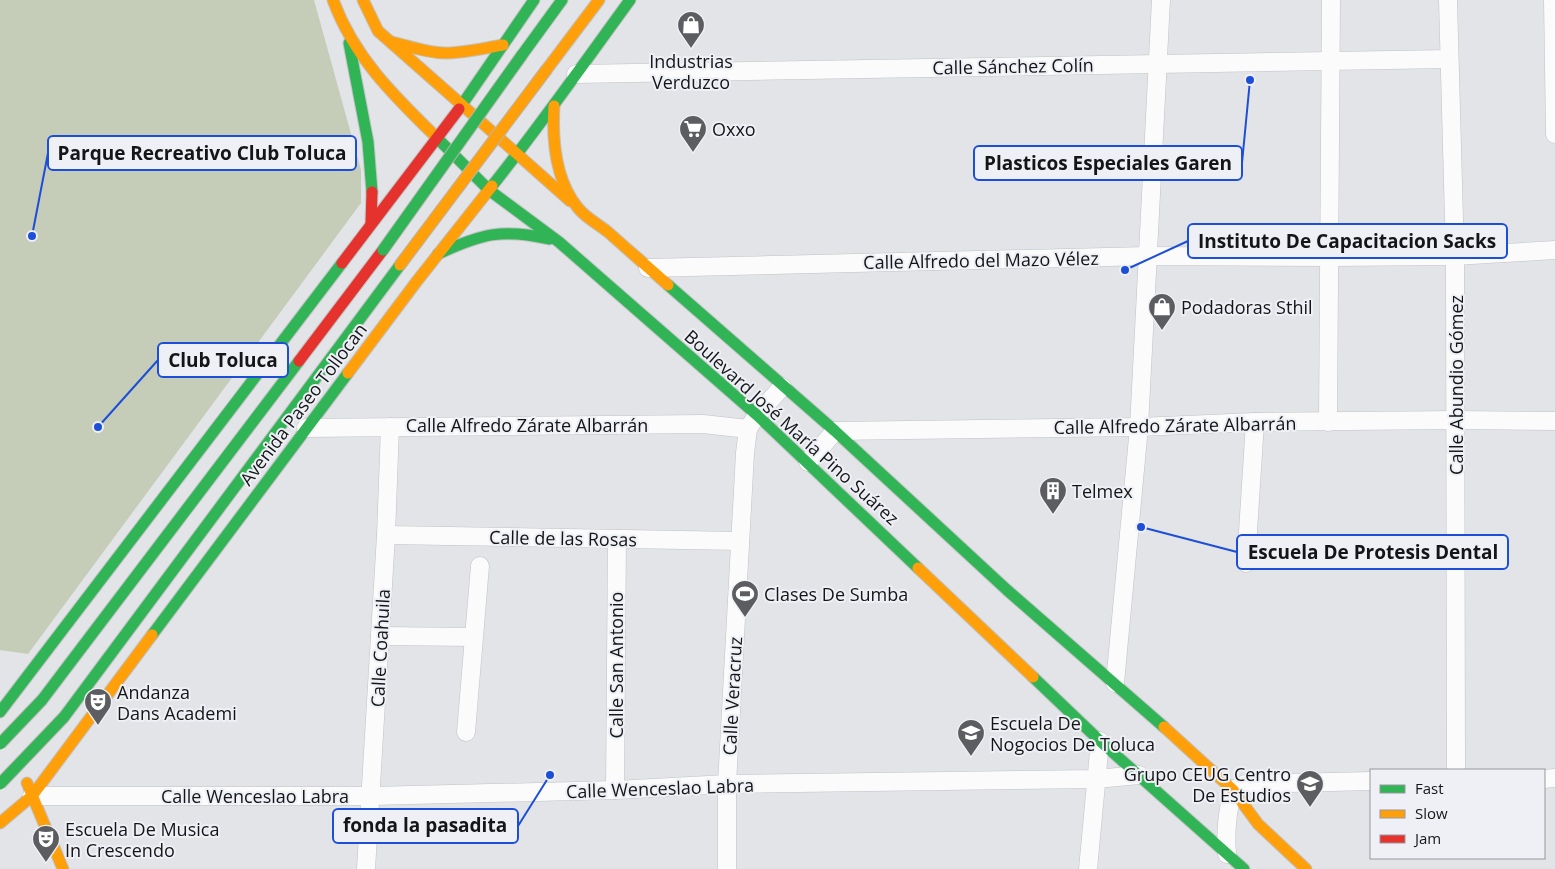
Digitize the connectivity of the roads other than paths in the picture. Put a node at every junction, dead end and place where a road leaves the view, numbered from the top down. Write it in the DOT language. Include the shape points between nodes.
graph roads {
  1 [pos="333,0"];
  2 [pos="363,0"];
  3 [pos="534,0"];
  4 [pos="562,0"];
  5 [pos="599,0"];
  6 [pos="630,0"];
  7 [pos="1161,0"];
  8 [pos="1331,0"];
  9 [pos="1448,0"];
  10 [pos="1553,0"];
  11 [pos="510,35"];
  12 [pos="348,36"];
  13 [pos="387,40"];
  14 [pos="503,45"];
  15 [pos="1449,59"];
  16 [pos="1332,61"];
  17 [pos="1157,64"];
  18 [pos="576,74"];
  19 [pos="562,96"];
  20 [pos="462,105"];
  21 [pos="554,106"];
  22 [pos="1555,134"];
  23 [pos="436,137"];
  24 [pos="518,154"];
  25 [pos="489,190"];
  26 [pos="390,199"];
  27 [pos="578,209"];
  28 [pos="371,223"];
  29 [pos="452,236"];
  30 [pos="559,242"];
  31 [pos="1555,250"];
  32 [pos="438,254"];
  33 [pos="1147,256"];
  34 [pos="1455,256"];
  35 [pos="1330,257"];
  36 [pos="648,268"];
  37 [pos="782,386"];
  38 [pos="1456,420"];
  39 [pos="1555,421"];
  40 [pos="752,422"];
  41 [pos="1255,422"];
  42 [pos="1328,422"];
  43 [pos="390,426"];
  44 [pos="1139,427"];
  45 [pos="306,428"];
  46 [pos="835,431"];
  47 [pos="808,462"];
  48 [pos="386,535"];
  49 [pos="616,539"];
  50 [pos="740,541"];
  51 [pos="1246,563"];
  52 [pos="480,566"];
  53 [pos="380,636"];
  54 [pos="473,637"];
  55 [pos="1115,683"];
  56 [pos="0,713"];
  57 [pos="466,732"];
  58 [pos="1100,741"];
  59 [pos="0,744"];
  60 [pos="1456,769"];
  61 [pos="1139,776"];
  62 [pos="1096,779"];
  63 [pos="1370,781"];
  64 [pos="0,784"];
  65 [pos="727,784"];
  66 [pos="614,790"];
  67 [pos="1233,790"];
  68 [pos="32,796"];
  69 [pos="371,796"];
  70 [pos="0,823"];
  71 [pos="1226,854"];
  72 [pos="63,869"];
  73 [pos="366,869"];
  74 [pos="727,869"];
  75 [pos="1088,869"];
  76 [pos="1244,869"];
  77 [pos="1306,869"];
  1 -- 12 [label="main road, Boulevard José María Pino Suárez"];
  2 -- 13 [label="main road" via="372,22"];
  3 -- 11 [label="main road"];
  4 -- 59 [label="main road, Avenida Paseo Tollocan, bridge" via="383,250 42,700"];
  5 -- 64 [label="main road, Avenida Paseo Tollocan, bridge" via="64,717"];
  6 -- 18 [label="main road, Avenida Paseo Tollocan"];
  7 -- 17 [label="street"];
  8 -- 16 [label="street"];
  9 -- 15 [label="street, Calle Abundio Gómez"];
  10 -- 22 [label="street"];
  11 -- 14 [label="main road"];
  11 -- 19 [label="main road" via="505,55 510,82 533,98"];
  12 -- 23 [label="main road, Boulevard José María Pino Suárez" via="378,76"];
  12 -- 28 [label="main road" via="367,134"];
  13 -- 14 [label="main road" via="446,53"];
  13 -- 20 [label="main road"];
  14 -- 20 [label="main road"];
  15 -- 16 [label="street, Calle Sánchez Colín"];
  15 -- 34 [label="street, Calle Abundio Gómez"];
  16 -- 17 [label="street, Calle Sánchez Colín"];
  16 -- 35 [label="street"];
  17 -- 18 [label="street, Calle Sánchez Colín"];
  17 -- 33 [label="street"];
  18 -- 19 [label="main road, Avenida Paseo Tollocan"];
  19 -- 21 [label="main road, Avenida Paseo Tollocan"];
  20 -- 23 [label="main road"];
  20 -- 24 [label="main road"];
  21 -- 24 [label="main road, Avenida Paseo Tollocan"];
  21 -- 27 [label="main road" via="556,157"];
  23 -- 25 [label="main road, Boulevard José María Pino Suárez"];
  23 -- 26 [label="main road"];
  24 -- 25 [label="main road, Avenida Paseo Tollocan"];
  24 -- 27 [label="main road"];
  25 -- 29 [label="main road, Avenida Paseo Tollocan"];
  25 -- 30 [label="main road, Boulevard José María Pino Suárez"];
  26 -- 28 [label="main road"];
  26 -- 29 [label="main road" via="415,191 438,198 452,216"];
  27 -- 36 [label="main road, Boulevard José María Pino Suárez"];
  28 -- 56 [label="main road"];
  29 -- 32 [label="main road, Avenida Paseo Tollocan"];
  30 -- 32 [label="main road" via="523,233 494,232 469,239"];
  30 -- 40 [label="main road, Boulevard José María Pino Suárez"];
  31 -- 34 [label="street, Calle Alfredo del Mazo Vélez"];
  32 -- 45 [label="main road, Avenida Paseo Tollocan"];
  33 -- 35 [label="street, Calle Alfredo del Mazo Vélez"];
  33 -- 36 [label="street, Calle Alfredo del Mazo Vélez"];
  33 -- 44 [label="street"];
  34 -- 35 [label="street, Calle Alfredo del Mazo Vélez"];
  34 -- 38 [label="street, Calle Abundio Gómez"];
  35 -- 42 [label="street"];
  36 -- 37 [label="main road, Boulevard José María Pino Suárez"];
  37 -- 40 [label="street"];
  37 -- 46 [label="main road, Boulevard José María Pino Suárez"];
  38 -- 39 [label="street, Calle Alfredo Zárate Albarrán"];
  38 -- 42 [label="street, Calle Alfredo Zárate Albarrán"];
  38 -- 60 [label="street, Calle Abundio Gómez"];
  40 -- 43 [label="street, Calle Alfredo Zárate Albarrán"];
  40 -- 47 [label="main road, Boulevard José María Pino Suárez"];
  40 -- 50 [label="street, Calle Veracruz"];
  41 -- 42 [label="street, Calle Alfredo Zárate Albarrán"];
  41 -- 44 [label="street, Calle Alfredo Zárate Albarrán"];
  41 -- 51 [label="street"];
  43 -- 45 [label="street, Calle Alfredo Zárate Albarrán"];
  43 -- 48 [label="street, Calle Coahuila"];
  44 -- 46 [label="street, Calle Alfredo Zárate Albarrán"];
  44 -- 55 [label="street"];
  45 -- 68 [label="main road, Avenida Paseo Tollocan"];
  46 -- 47 [label="street"];
  46 -- 55 [label="main road, Boulevard José María Pino Suárez" via="1007,590"];
  47 -- 58 [label="main road, Boulevard José María Pino Suárez"];
  48 -- 49 [label="street, Calle de las Rosas"];
  48 -- 53 [label="street, Calle Coahuila"];
  49 -- 50 [label="street, Calle de las Rosas"];
  49 -- 66 [label="street, Calle San Antonio"];
  50 -- 65 [label="street, Calle Veracruz"];
  52 -- 54 [label="street"];
  53 -- 54 [label="street"];
  53 -- 69 [label="street, Calle Coahuila"];
  54 -- 57 [label="street"];
  55 -- 67 [label="main road, Boulevard José María Pino Suárez"];
  56 -- 68 [label="main road"];
  58 -- 61 [label="main road, Boulevard José María Pino Suárez"];
  58 -- 62 [label="street"];
  61 -- 62 [label="street, Calle Wenceslao Labra"];
  61 -- 71 [label="main road, Boulevard José María Pino Suárez"];
  62 -- 65 [label="street, Calle Wenceslao Labra"];
  62 -- 75 [label="street"];
  63 -- 67 [label="street" via="1245,784"];
  65 -- 66 [label="street, Calle Wenceslao Labra"];
  65 -- 74 [label="street, Calle Veracruz"];
  66 -- 69 [label="street, Calle Wenceslao Labra"];
  67 -- 71 [label="street" via="1226,815"];
  67 -- 77 [label="main road, Boulevard José María Pino Suárez" via="1258,824"];
  68 -- 69 [label="street, Calle Wenceslao Labra"];
  68 -- 70 [label="main road, Avenida Paseo Tollocan"];
  68 -- 72 [label="main road"];
  69 -- 73 [label="street, Calle Coahuila"];
  71 -- 76 [label="main road, Boulevard José María Pino Suárez"];
}
